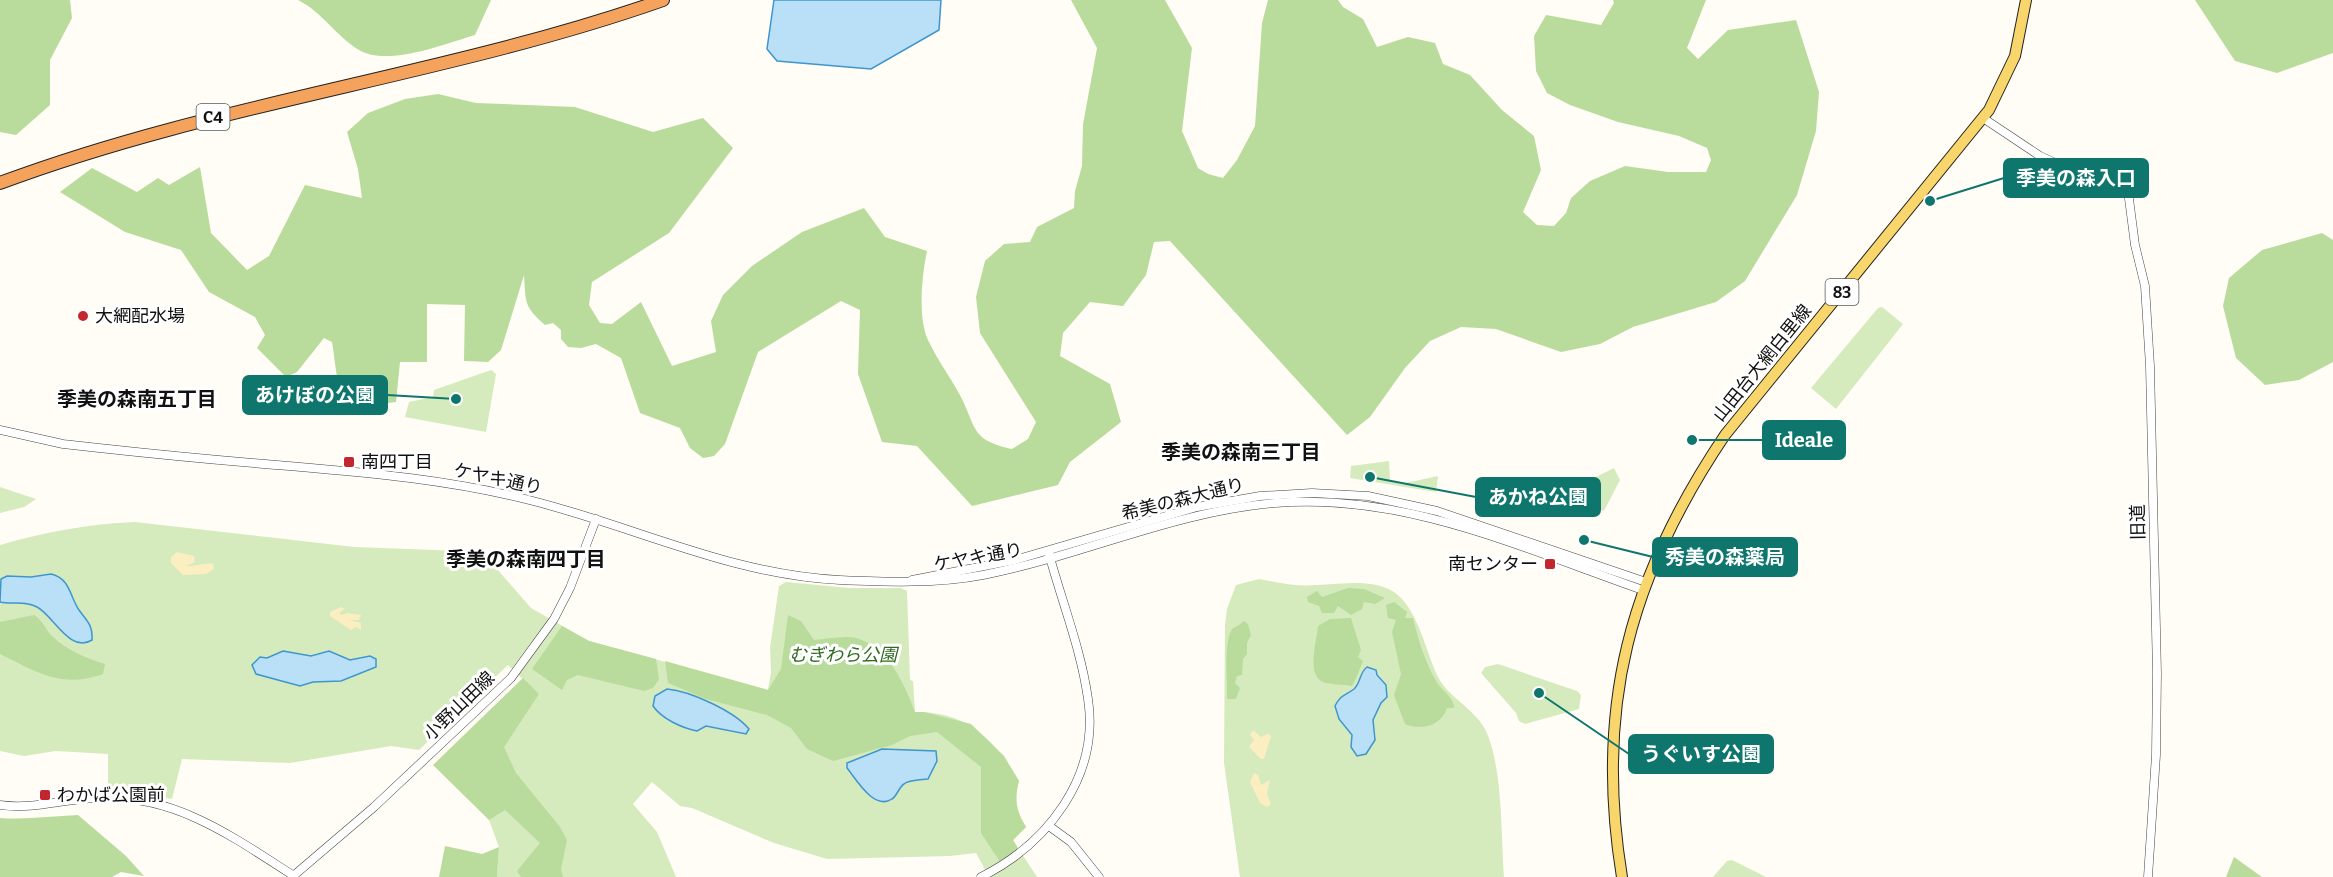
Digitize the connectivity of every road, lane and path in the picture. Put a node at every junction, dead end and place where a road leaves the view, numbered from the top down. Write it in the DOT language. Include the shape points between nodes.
graph roads {
  1 [pos="663,0"];
  2 [pos="2026,0"];
  3 [pos="1983,118"];
  4 [pos="0,183"];
  5 [pos="0,430"];
  6 [pos="596,519"];
  7 [pos="1049,554"];
  8 [pos="1645,586"];
  9 [pos="0,805"];
  10 [pos="1049,826"];
  11 [pos="293,876"];
  12 [pos="981,877"];
  13 [pos="1099,877"];
  14 [pos="1622,877"];
  15 [pos="2148,877"];
  1 -- 4 [label="highway, C4" via="576,27 222,114 117,143"];
  2 -- 3 [label="main road, 山田台大網白里線 / 83" via="2012,64"];
  3 -- 8 [label="main road, 山田台大網白里線 / 83" via="1725,435 1669,527"];
  3 -- 15 [label="street, 旧道" via="2063,168 2125,168 2135,245 2145,286 2150,366 2157,673"];
  5 -- 6 [label="street, ケヤキ通り" via="63,444 424,479 533,501"];
  6 -- 7 [label="street, ケヤキ通り" via="735,564 834,580 979,576"];
  6 -- 11 [label="street, 小野山田線" via="578,572 554,619 510,678 383,799"];
  7 -- 8 [label="street, 希美の森大通り" via="1203,514 1313,501 1407,511 1502,537"];
  7 -- 10 [label="street" via="1083,674 1089,710 1080,771"];
  8 -- 14 [label="main road, 山田台大網白里線 / 83" via="1620,674 1611,760"];
  9 -- 11 [label="street" via="33,807 61,800 104,797 152,802 219,827"];
  10 -- 12 [label="street" via="1027,849"];
  10 -- 13 [label="street" via="1071,842"];
}
